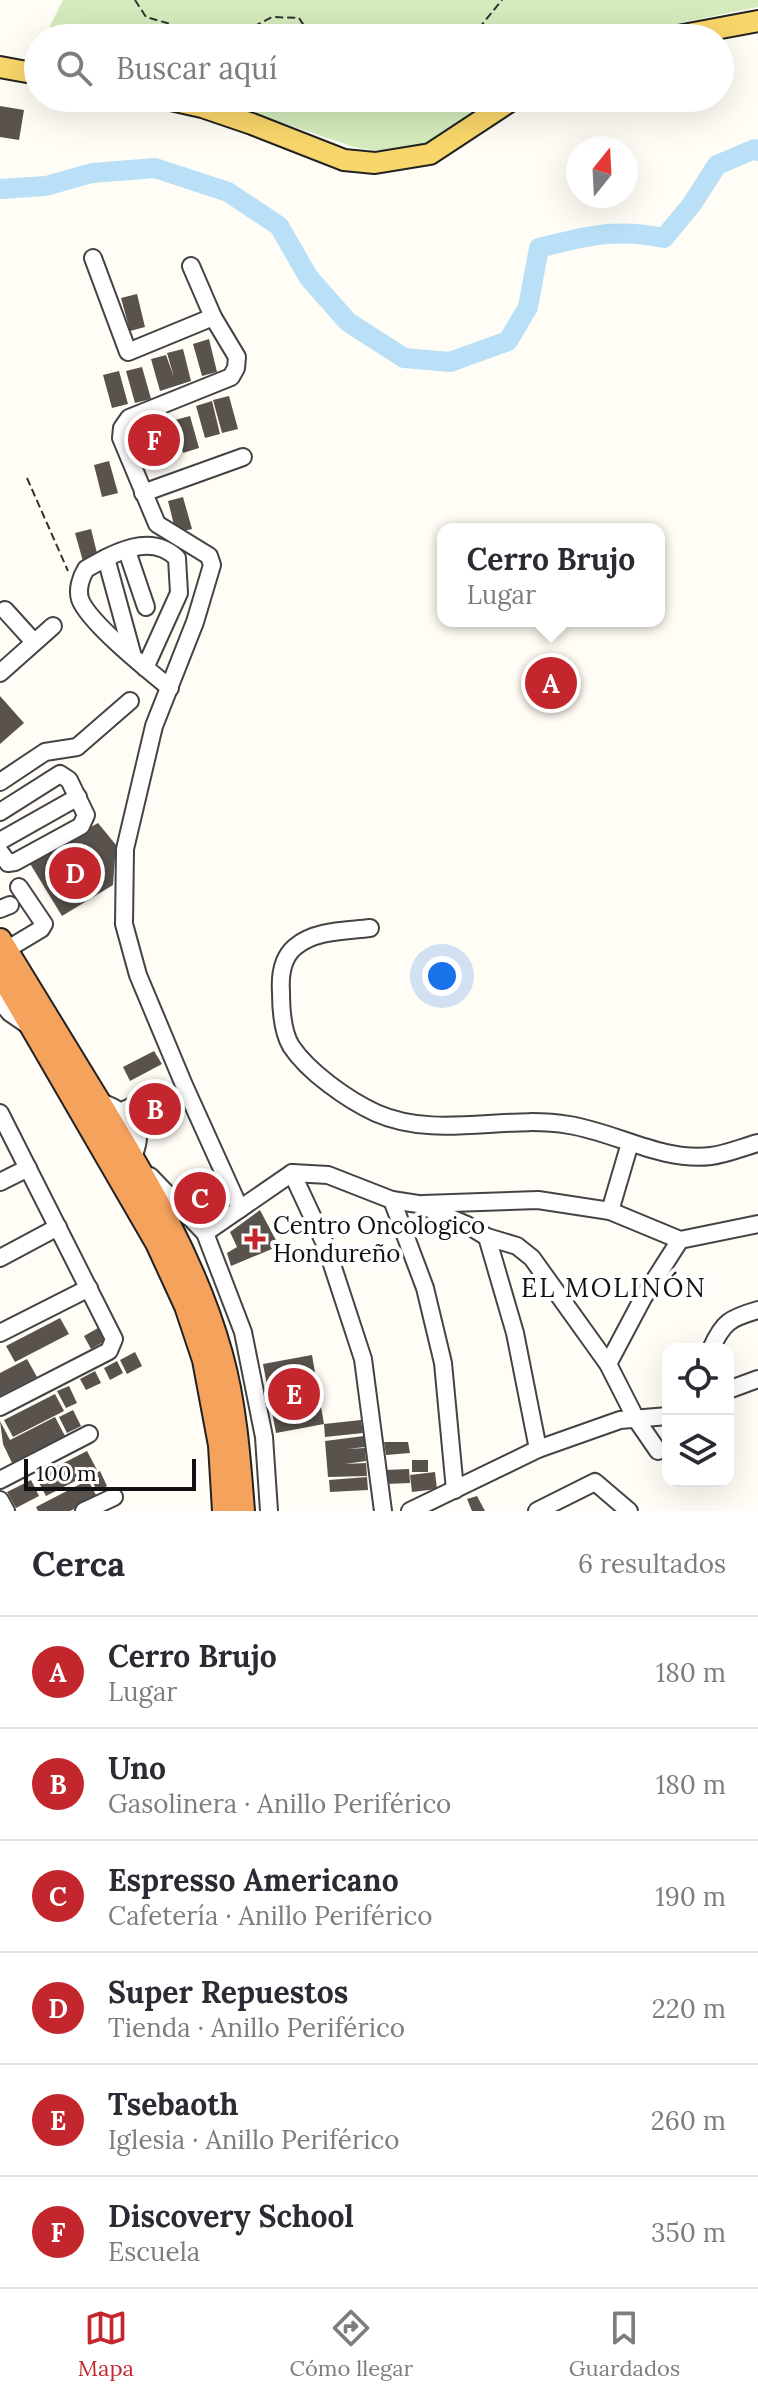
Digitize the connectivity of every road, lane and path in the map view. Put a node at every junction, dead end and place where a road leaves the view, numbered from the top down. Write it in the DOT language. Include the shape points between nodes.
graph roads {
  1 [pos="135,0"];
  2 [pos="502,0"];
  3 [pos="758,21"];
  4 [pos="170,24"];
  5 [pos="258,24"];
  6 [pos="303,24"];
  7 [pos="482,24"];
  8 [pos="734,25"];
  9 [pos="0,67"];
  10 [pos="24,71"];
  11 [pos="217,112"];
  12 [pos="494,112"];
  13 [pos="93,258"];
  14 [pos="191,266"];
  15 [pos="213,317"];
  16 [pos="243,457"];
  17 [pos="27,478"];
  18 [pos="143,493"];
  19 [pos="127,551"];
  20 [pos="106,558"];
  21 [pos="68,571"];
  22 [pos="146,607"];
  23 [pos="5,610"];
  24 [pos="53,626"];
  25 [pos="34,642"];
  26 [pos="132,654"];
  27 [pos="145,668"];
  28 [pos="0,673"];
  29 [pos="170,688"];
  30 [pos="130,701"];
  31 [pos="0,782"];
  32 [pos="78,797"];
  33 [pos="0,812"];
  34 [pos="0,841"];
  35 [pos="0,852"];
  36 [pos="19,887"];
  37 [pos="370,928"];
  38 [pos="2,954"];
  39 [pos="0,1001"];
  40 [pos="35,1030"];
  41 [pos="160,1093"];
  42 [pos="99,1102"];
  43 [pos="120,1112"];
  44 [pos="2,1126"];
  45 [pos="630,1143"];
  46 [pos="758,1143"];
  47 [pos="135,1161"];
  48 [pos="28,1168"];
  49 [pos="292,1173"];
  50 [pos="0,1182"];
  51 [pos="392,1200"];
  52 [pos="476,1203"];
  53 [pos="418,1204"];
  54 [pos="240,1209"];
  55 [pos="610,1211"];
  56 [pos="758,1224"];
  57 [pos="467,1225"];
  58 [pos="58,1227"];
  59 [pos="205,1233"];
  60 [pos="487,1237"];
  61 [pos="680,1240"];
  62 [pos="0,1258"];
  63 [pos="89,1288"];
  64 [pos="758,1310"];
  65 [pos="0,1333"];
  66 [pos="714,1343"];
  67 [pos="608,1364"];
  68 [pos="758,1379"];
  69 [pos="734,1388"];
  70 [pos="0,1407"];
  71 [pos="662,1417"];
  72 [pos="636,1419"];
  73 [pos="89,1434"];
  74 [pos="538,1449"];
  75 [pos="658,1451"];
  76 [pos="0,1480"];
  77 [pos="455,1490"];
  78 [pos="114,1497"];
  79 [pos="0,1500"];
  80 [pos="6,1511"];
  81 [pos="84,1511"];
  82 [pos="224,1511"];
  83 [pos="243,1511"];
  84 [pos="269,1511"];
  85 [pos="383,1511"];
  86 [pos="410,1511"];
  87 [pos="537,1511"];
  88 [pos="629,1511"];
  1 -- 4 [label="path" via="146,17"];
  2 -- 7 [label="path"];
  3 -- 8 [label="main road"];
  5 -- 6 [label="path" via="272,17 299,18"];
  9 -- 10 [label="main road"];
  11 -- 12 [label="main road" via="344,160 375,163 430,154"];
  13 -- 15 [label="street" via="128,352"];
  14 -- 15 [label="street"];
  15 -- 18 [label="street" via="237,357 231,377 129,418 122,428 121,438"];
  16 -- 18 [label="street"];
  17 -- 21 [label="path"];
  18 -- 29 [label="street" via="157,524 209,556 212,565"];
  19 -- 20 [label="street"];
  19 -- 22 [label="street"];
  19 -- 27 [label="street" via="152,544 177,558 179,593"];
  20 -- 26 [label="street"];
  20 -- 26 [label="street" via="86,569 80,597 95,623"];
  23 -- 25 [label="street"];
  24 -- 25 [label="street"];
  25 -- 28 [label="street"];
  26 -- 27 [label="street"];
  27 -- 29 [label="street"];
  29 -- 54 [label="street" via="154,726 125,849 124,924 138,975"];
  30 -- 31 [label="street" via="77,747 45,752"];
  32 -- 33 [label="street" via="60,774"];
  32 -- 34 [label="street"];
  32 -- 35 [label="street" via="86,815 81,826 15,862 8,863"];
  36 -- 38 [label="street" via="44,924"];
  37 -- 45 [label="street" via="318,935 294,948 283,964 281,1013 290,1045 338,1092 402,1123 568,1124"];
  38 -- 40 [label="highway"];
  38 -- 42 [label="highway"];
  39 -- 40 [label="street"];
  40 -- 82 [label="highway" via="157,1243 186,1306 204,1360 220,1445"];
  41 -- 43 [label="street"];
  42 -- 43 [label="street"];
  42 -- 47 [label="highway"];
  43 -- 47 [label="street" via="137,1130"];
  44 -- 48 [label="street"];
  45 -- 46 [label="street" via="711,1156"];
  45 -- 55 [label="street"];
  47 -- 59 [label="street"];
  47 -- 83 [label="highway" via="203,1297 222,1356"];
  48 -- 50 [label="street"];
  48 -- 58 [label="street"];
  49 -- 51 [label="street" via="328,1175"];
  49 -- 54 [label="street"];
  49 -- 85 [label="street" via="326,1246 363,1359"];
  51 -- 53 [label="street"];
  51 -- 77 [label="street" via="425,1288 443,1363"];
  52 -- 53 [label="street"];
  52 -- 55 [label="street" via="538,1200"];
  52 -- 57 [label="street"];
  53 -- 57 [label="street"];
  54 -- 59 [label="street"];
  55 -- 61 [label="street"];
  56 -- 61 [label="street"];
  57 -- 60 [label="street"];
  58 -- 62 [label="street"];
  58 -- 63 [label="street"];
  59 -- 84 [label="street" via="243,1332 264,1437"];
  60 -- 67 [label="street" via="517,1246 532,1258"];
  60 -- 74 [label="street" via="512,1320"];
  61 -- 67 [label="street"];
  63 -- 65 [label="street"];
  63 -- 70 [label="street" via="113,1335 112,1348"];
  64 -- 66 [label="street" via="722,1326"];
  67 -- 72 [label="street"];
  68 -- 69 [label="street"];
  71 -- 72 [label="street"];
  72 -- 74 [label="street"];
  72 -- 75 [label="street"];
  73 -- 76 [label="street"];
  74 -- 77 [label="street"];
  77 -- 86 [label="street"];
  78 -- 81 [label="street"];
  79 -- 80 [label="street"];
  87 -- 88 [label="street" via="595,1482"];
}
